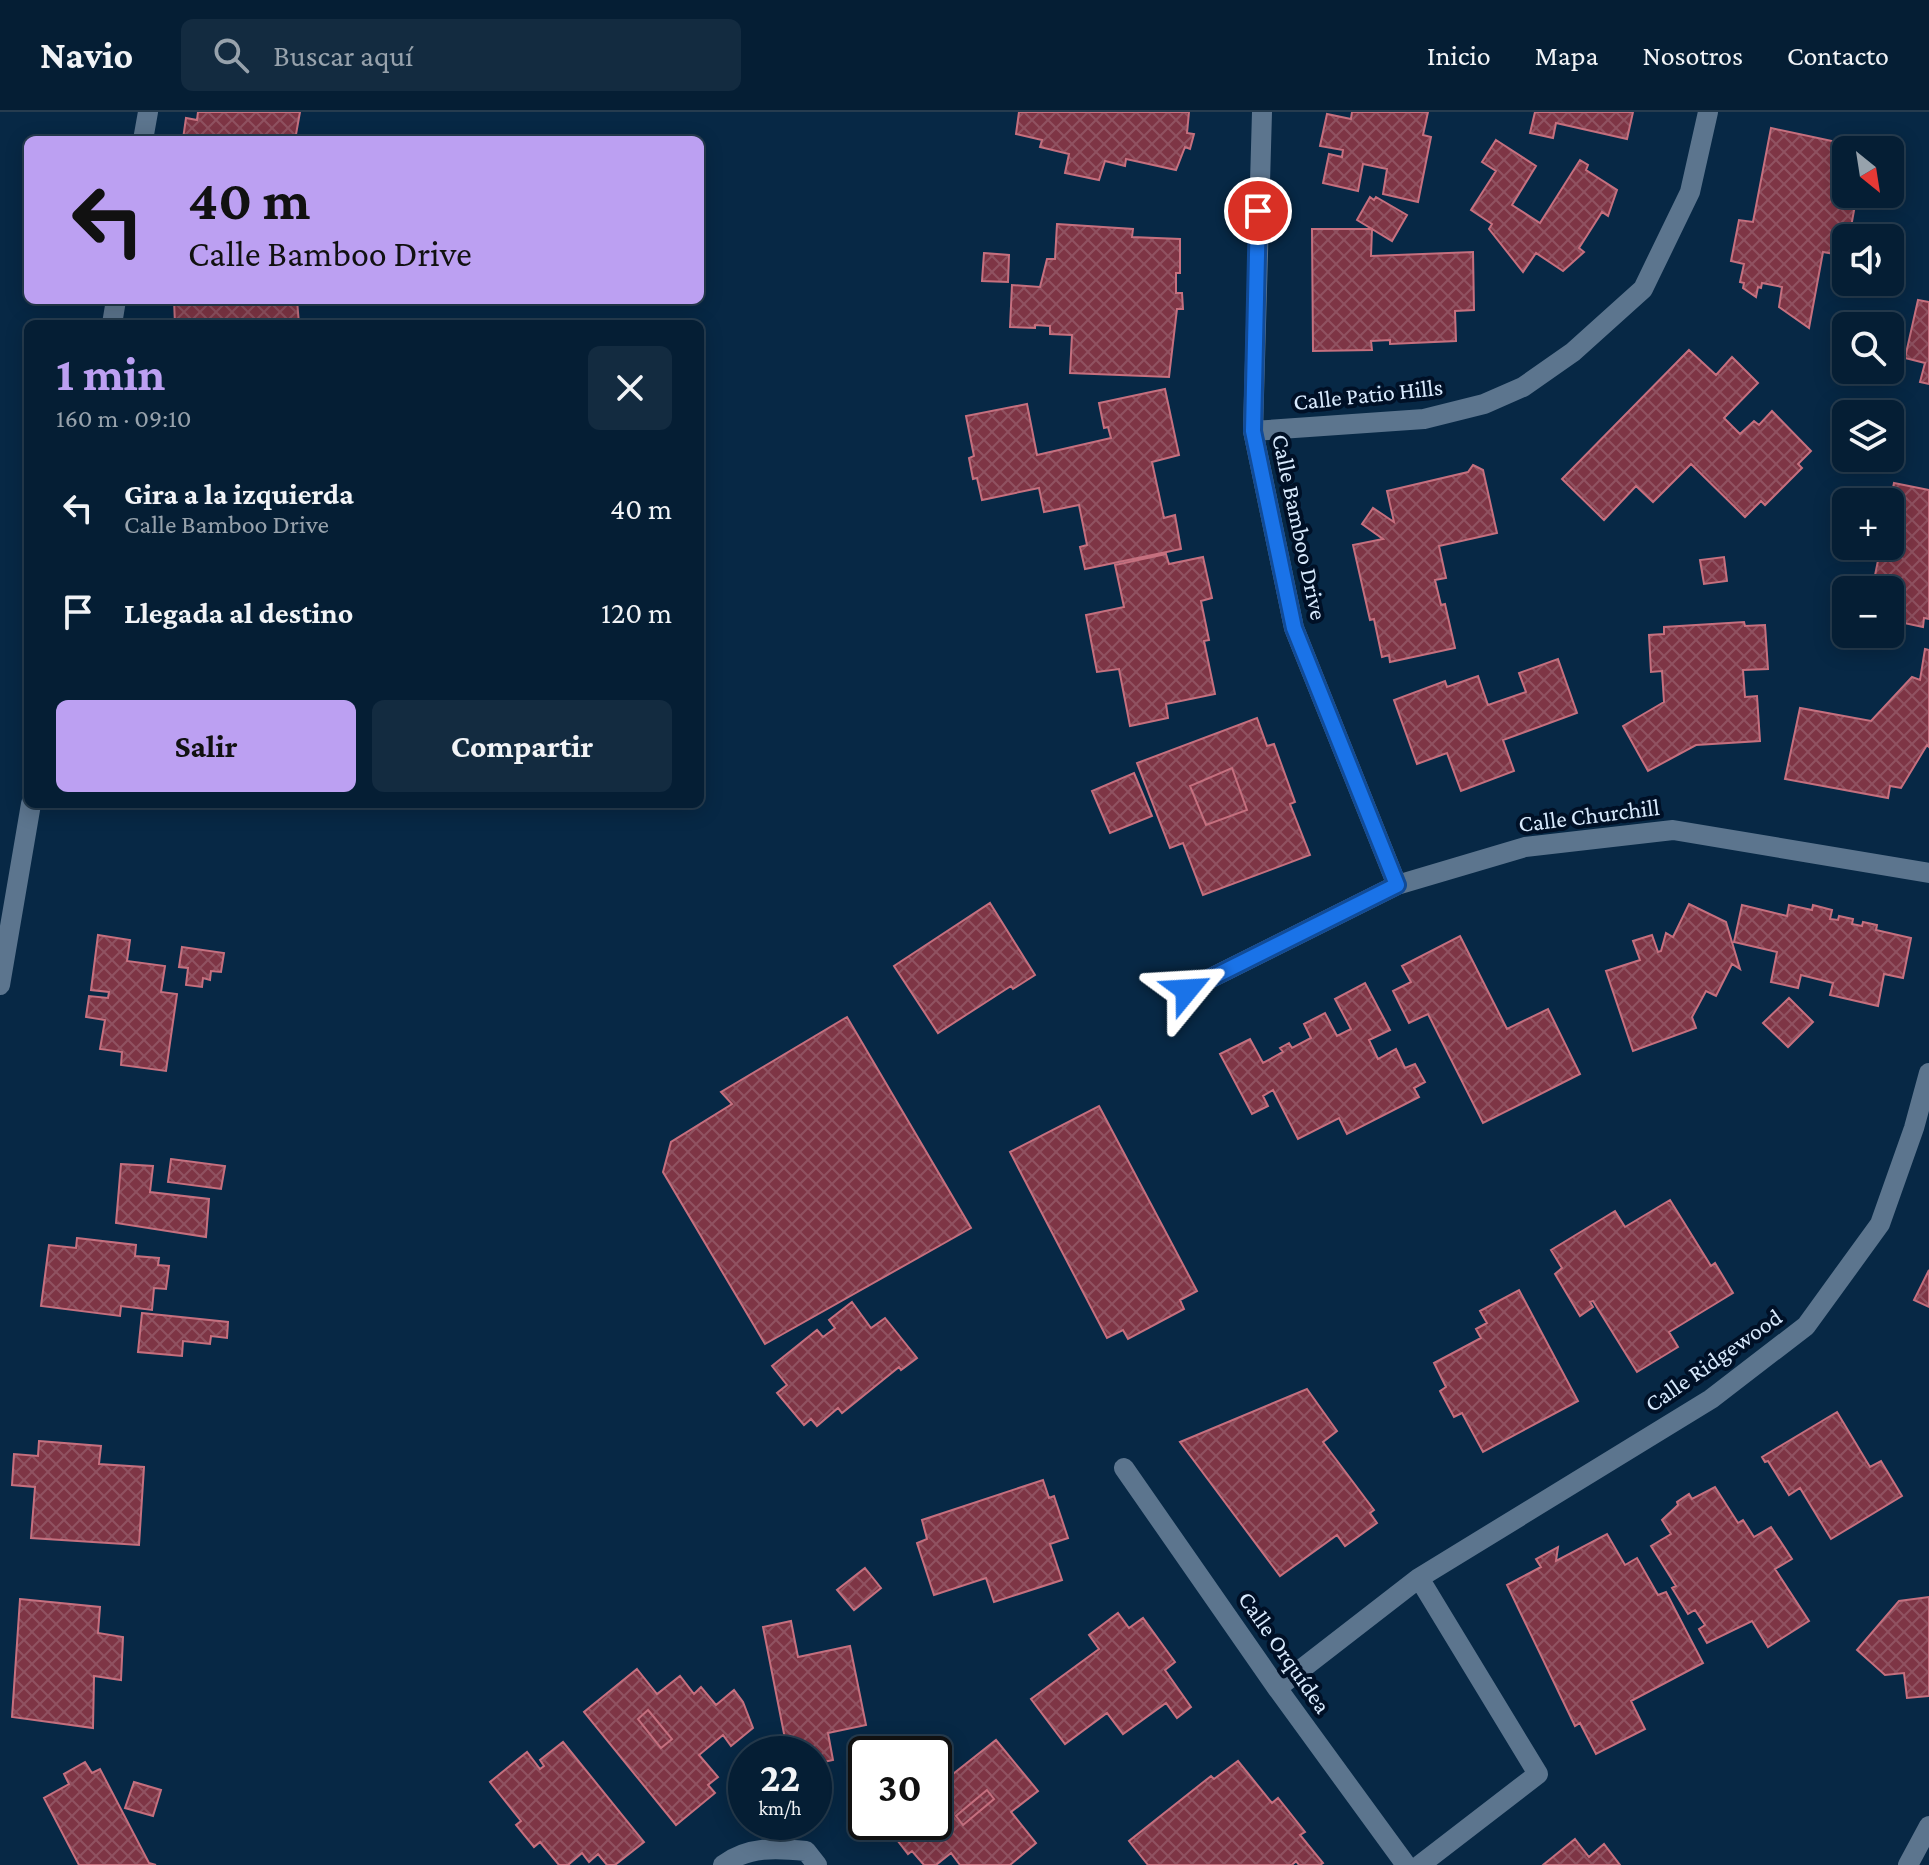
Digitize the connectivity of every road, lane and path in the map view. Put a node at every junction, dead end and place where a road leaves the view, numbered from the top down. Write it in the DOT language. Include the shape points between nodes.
graph roads {
  1 [pos="148,112"];
  2 [pos="1262,112"];
  3 [pos="1708,112"];
  4 [pos="144,136"];
  5 [pos="1253,431"];
  6 [pos="30,808"];
  7 [pos="1929,873"];
  8 [pos="1397,885"];
  9 [pos="0,985"];
  10 [pos="1187,990"];
  11 [pos="1929,1073"];
  12 [pos="1124,1468"];
  13 [pos="1419,1578"];
  14 [pos="1277,1688"];
  15 [pos="1929,1826"];
  16 [pos="723,1865"];
  17 [pos="817,1865"];
  18 [pos="1406,1865"];
  19 [pos="1420,1865"];
  20 [pos="1908,1865"];
  1 -- 4 [label="street"];
  2 -- 5 [label="street, Calle Bamboo Drive"];
  3 -- 5 [label="street, Calle Patio Hills" via="1690,192 1643,289 1573,352 1523,387 1484,404 1424,419"];
  5 -- 8 [label="street, Calle Bamboo Drive" via="1294,628"];
  6 -- 9 [label="street"];
  7 -- 8 [label="street, Calle Churchill" via="1673,830 1525,847"];
  8 -- 10 [label="street, Calle Churchill"];
  11 -- 13 [label="street, Calle Ridgewood" via="1880,1224 1806,1326 1711,1399"];
  12 -- 14 [label="street, Calle Orquídea"];
  13 -- 14 [label="street, Calle Ridgewood"];
  13 -- 19 [label="street" via="1538,1774"];
  14 -- 18 [label="street, Calle Orquídea"];
  15 -- 20 [label="street"];
  16 -- 17 [label="street" via="770,1847 806,1851"];
}
